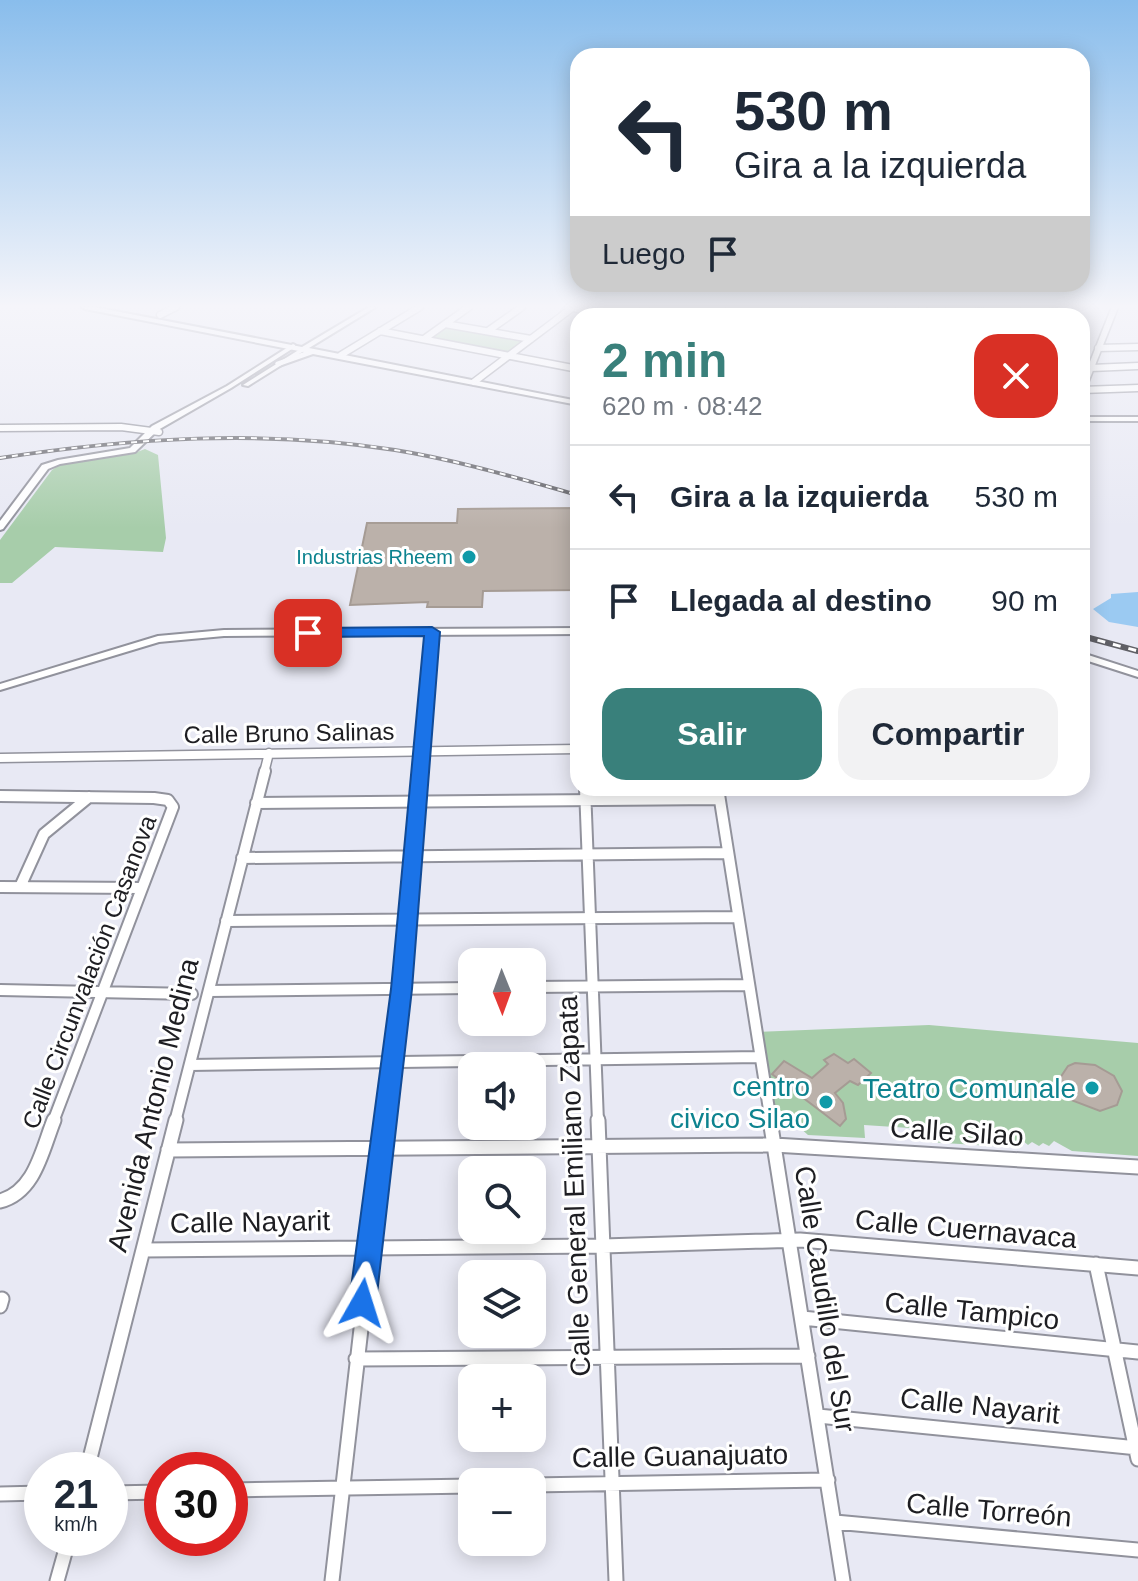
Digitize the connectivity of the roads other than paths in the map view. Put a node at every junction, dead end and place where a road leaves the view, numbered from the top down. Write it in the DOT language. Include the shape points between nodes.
graph roads {
  1 [pos="244,381"];
  2 [pos="248,381"];
  3 [pos="481,381"];
  4 [pos="1138,388"];
  5 [pos="1090,390"];
  6 [pos="570,398"];
  7 [pos="1138,421"];
  8 [pos="1090,422"];
  9 [pos="0,428"];
  10 [pos="153,432"];
  11 [pos="0,527"];
  12 [pos="570,631"];
  13 [pos="432,632"];
  14 [pos="1090,659"];
  15 [pos="1138,674"];
  16 [pos="0,687"];
  17 [pos="570,749"];
  18 [pos="422,751"];
  19 [pos="269,753"];
  20 [pos="0,758"];
  21 [pos="570,795"];
  22 [pos="0,796"];
  23 [pos="585,796"];
  24 [pos="718,796"];
  25 [pos="89,797"];
  26 [pos="419,802"];
  27 [pos="256,803"];
  28 [pos="728,853"];
  29 [pos="587,855"];
  30 [pos="414,856"];
  31 [pos="242,858"];
  32 [pos="0,887"];
  33 [pos="20,887"];
  34 [pos="141,888"];
  35 [pos="738,917"];
  36 [pos="590,918"];
  37 [pos="407,919"];
  38 [pos="226,921"];
  39 [pos="749,985"];
  40 [pos="546,987"];
  41 [pos="592,987"];
  42 [pos="458,988"];
  43 [pos="402,989"];
  44 [pos="0,990"];
  45 [pos="209,991"];
  46 [pos="104,992"];
  47 [pos="192,994"];
  48 [pos="760,1057"];
  49 [pos="596,1060"];
  50 [pos="391,1063"];
  51 [pos="190,1065"];
  52 [pos="774,1145"];
  53 [pos="599,1146"];
  54 [pos="168,1150"];
  55 [pos="380,1150"];
  56 [pos="1138,1167"];
  57 [pos="6,1200"];
  58 [pos="789,1241"];
  59 [pos="368,1246"];
  60 [pos="603,1246"];
  61 [pos="143,1250"];
  62 [pos="1096,1264"];
  63 [pos="1138,1268"];
  64 [pos="802,1318"];
  65 [pos="1115,1350"];
  66 [pos="1138,1352"];
  67 [pos="808,1356"];
  68 [pos="607,1357"];
  69 [pos="356,1359"];
  70 [pos="818,1416"];
  71 [pos="1137,1451"];
  72 [pos="92,1452"];
  73 [pos="828,1480"];
  74 [pos="613,1483"];
  75 [pos="546,1485"];
  76 [pos="458,1486"];
  77 [pos="342,1488"];
  78 [pos="248,1490"];
  79 [pos="24,1493"];
  80 [pos="0,1494"];
  81 [pos="835,1522"];
  82 [pos="1138,1550"];
  83 [pos="64,1556"];
  84 [pos="57,1581"];
  85 [pos="332,1581"];
  86 [pos="616,1581"];
  87 [pos="843,1581"];
  1 -- 10 [label="street"];
  2 -- 10 [label="street"];
  3 -- 6 [label="main road"];
  4 -- 5 [label="street"];
  7 -- 8 [label="main road"];
  9 -- 10 [label="street" via="121,427"];
  10 -- 11 [label="street" via="124,453 45,467"];
  12 -- 13 [label="street"];
  13 -- 16 [label="street" via="169,637"];
  13 -- 18 [label="street"];
  14 -- 15 [label="street"];
  17 -- 18 [label="street, Calle Bruno Salinas"];
  18 -- 19 [label="street, Calle Bruno Salinas"];
  18 -- 26 [label="street"];
  19 -- 20 [label="street, Calle Bruno Salinas"];
  19 -- 27 [label="street, Avenida Antonio Medina"];
  21 -- 26 [label="street"];
  22 -- 25 [label="street"];
  23 -- 29 [label="street, Calle General Emiliano Zapata"];
  24 -- 28 [label="street, Calle Caudillo del Sur"];
  25 -- 33 [label="street" via="44,834"];
  25 -- 34 [label="street, Calle Circunvalación Casanova" via="168,800 173,807"];
  26 -- 27 [label="street"];
  26 -- 30 [label="street"];
  27 -- 31 [label="street, Avenida Antonio Medina"];
  28 -- 29 [label="street"];
  28 -- 35 [label="street, Calle Caudillo del Sur"];
  29 -- 30 [label="street"];
  29 -- 36 [label="street, Calle General Emiliano Zapata"];
  30 -- 31 [label="street"];
  30 -- 37 [label="street"];
  31 -- 38 [label="street, Avenida Antonio Medina"];
  32 -- 33 [label="street"];
  33 -- 34 [label="street"];
  34 -- 46 [label="street, Calle Circunvalación Casanova"];
  35 -- 36 [label="street"];
  35 -- 39 [label="street, Calle Caudillo del Sur"];
  36 -- 37 [label="street"];
  36 -- 41 [label="street, Calle General Emiliano Zapata"];
  37 -- 38 [label="street"];
  37 -- 43 [label="street"];
  38 -- 45 [label="street, Avenida Antonio Medina"];
  39 -- 41 [label="street"];
  39 -- 48 [label="street, Calle Caudillo del Sur"];
  40 -- 41 [label="street"];
  41 -- 49 [label="street, Calle General Emiliano Zapata"];
  42 -- 43 [label="street"];
  43 -- 45 [label="street"];
  43 -- 50 [label="street"];
  44 -- 46 [label="street"];
  45 -- 51 [label="street, Avenida Antonio Medina"];
  46 -- 47 [label="street"];
  46 -- 57 [label="street, Calle Circunvalación Casanova" via="31,1180"];
  48 -- 49 [label="street"];
  48 -- 52 [label="street, Calle Caudillo del Sur"];
  49 -- 50 [label="street"];
  49 -- 53 [label="street, Calle General Emiliano Zapata"];
  50 -- 51 [label="street"];
  50 -- 55 [label="street"];
  51 -- 54 [label="street, Avenida Antonio Medina"];
  52 -- 53 [label="street, Calle Silao"];
  52 -- 56 [label="street, Calle Silao"];
  52 -- 58 [label="street, Calle Caudillo del Sur"];
  53 -- 55 [label="street, Calle Silao"];
  53 -- 60 [label="street, Calle General Emiliano Zapata"];
  54 -- 55 [label="street, Calle Silao"];
  54 -- 61 [label="street, Avenida Antonio Medina"];
  55 -- 59 [label="street"];
  58 -- 60 [label="street, Calle Nayarit"];
  58 -- 62 [label="street, Calle Cuernavaca"];
  58 -- 64 [label="street, Calle Caudillo del Sur"];
  59 -- 60 [label="street, Calle Nayarit"];
  59 -- 61 [label="street, Calle Nayarit"];
  59 -- 69 [label="street"];
  60 -- 68 [label="street, Calle General Emiliano Zapata"];
  61 -- 72 [label="street, Avenida Antonio Medina"];
  62 -- 63 [label="street, Calle Cuernavaca"];
  62 -- 65 [label="street"];
  64 -- 65 [label="street, Calle Tampico"];
  64 -- 67 [label="street, Calle Caudillo del Sur"];
  65 -- 66 [label="street, Calle Tampico"];
  65 -- 71 [label="street"];
  67 -- 68 [label="street"];
  67 -- 70 [label="street, Calle Caudillo del Sur"];
  68 -- 69 [label="street"];
  68 -- 74 [label="street, Calle General Emiliano Zapata"];
  69 -- 77 [label="street"];
  70 -- 71 [label="street, Calle Nayarit"];
  70 -- 73 [label="street, Calle Caudillo del Sur"];
  73 -- 74 [label="street, Calle Guanajuato"];
  73 -- 81 [label="street, Calle Caudillo del Sur"];
  74 -- 75 [label="street, Calle Guanajuato"];
  74 -- 86 [label="street, Calle General Emiliano Zapata"];
  76 -- 77 [label="street"];
  77 -- 78 [label="street"];
  77 -- 85 [label="street"];
  79 -- 80 [label="street"];
  81 -- 82 [label="street, Calle Torreón"];
  81 -- 87 [label="street, Calle Caudillo del Sur"];
  83 -- 84 [label="street"];
}
